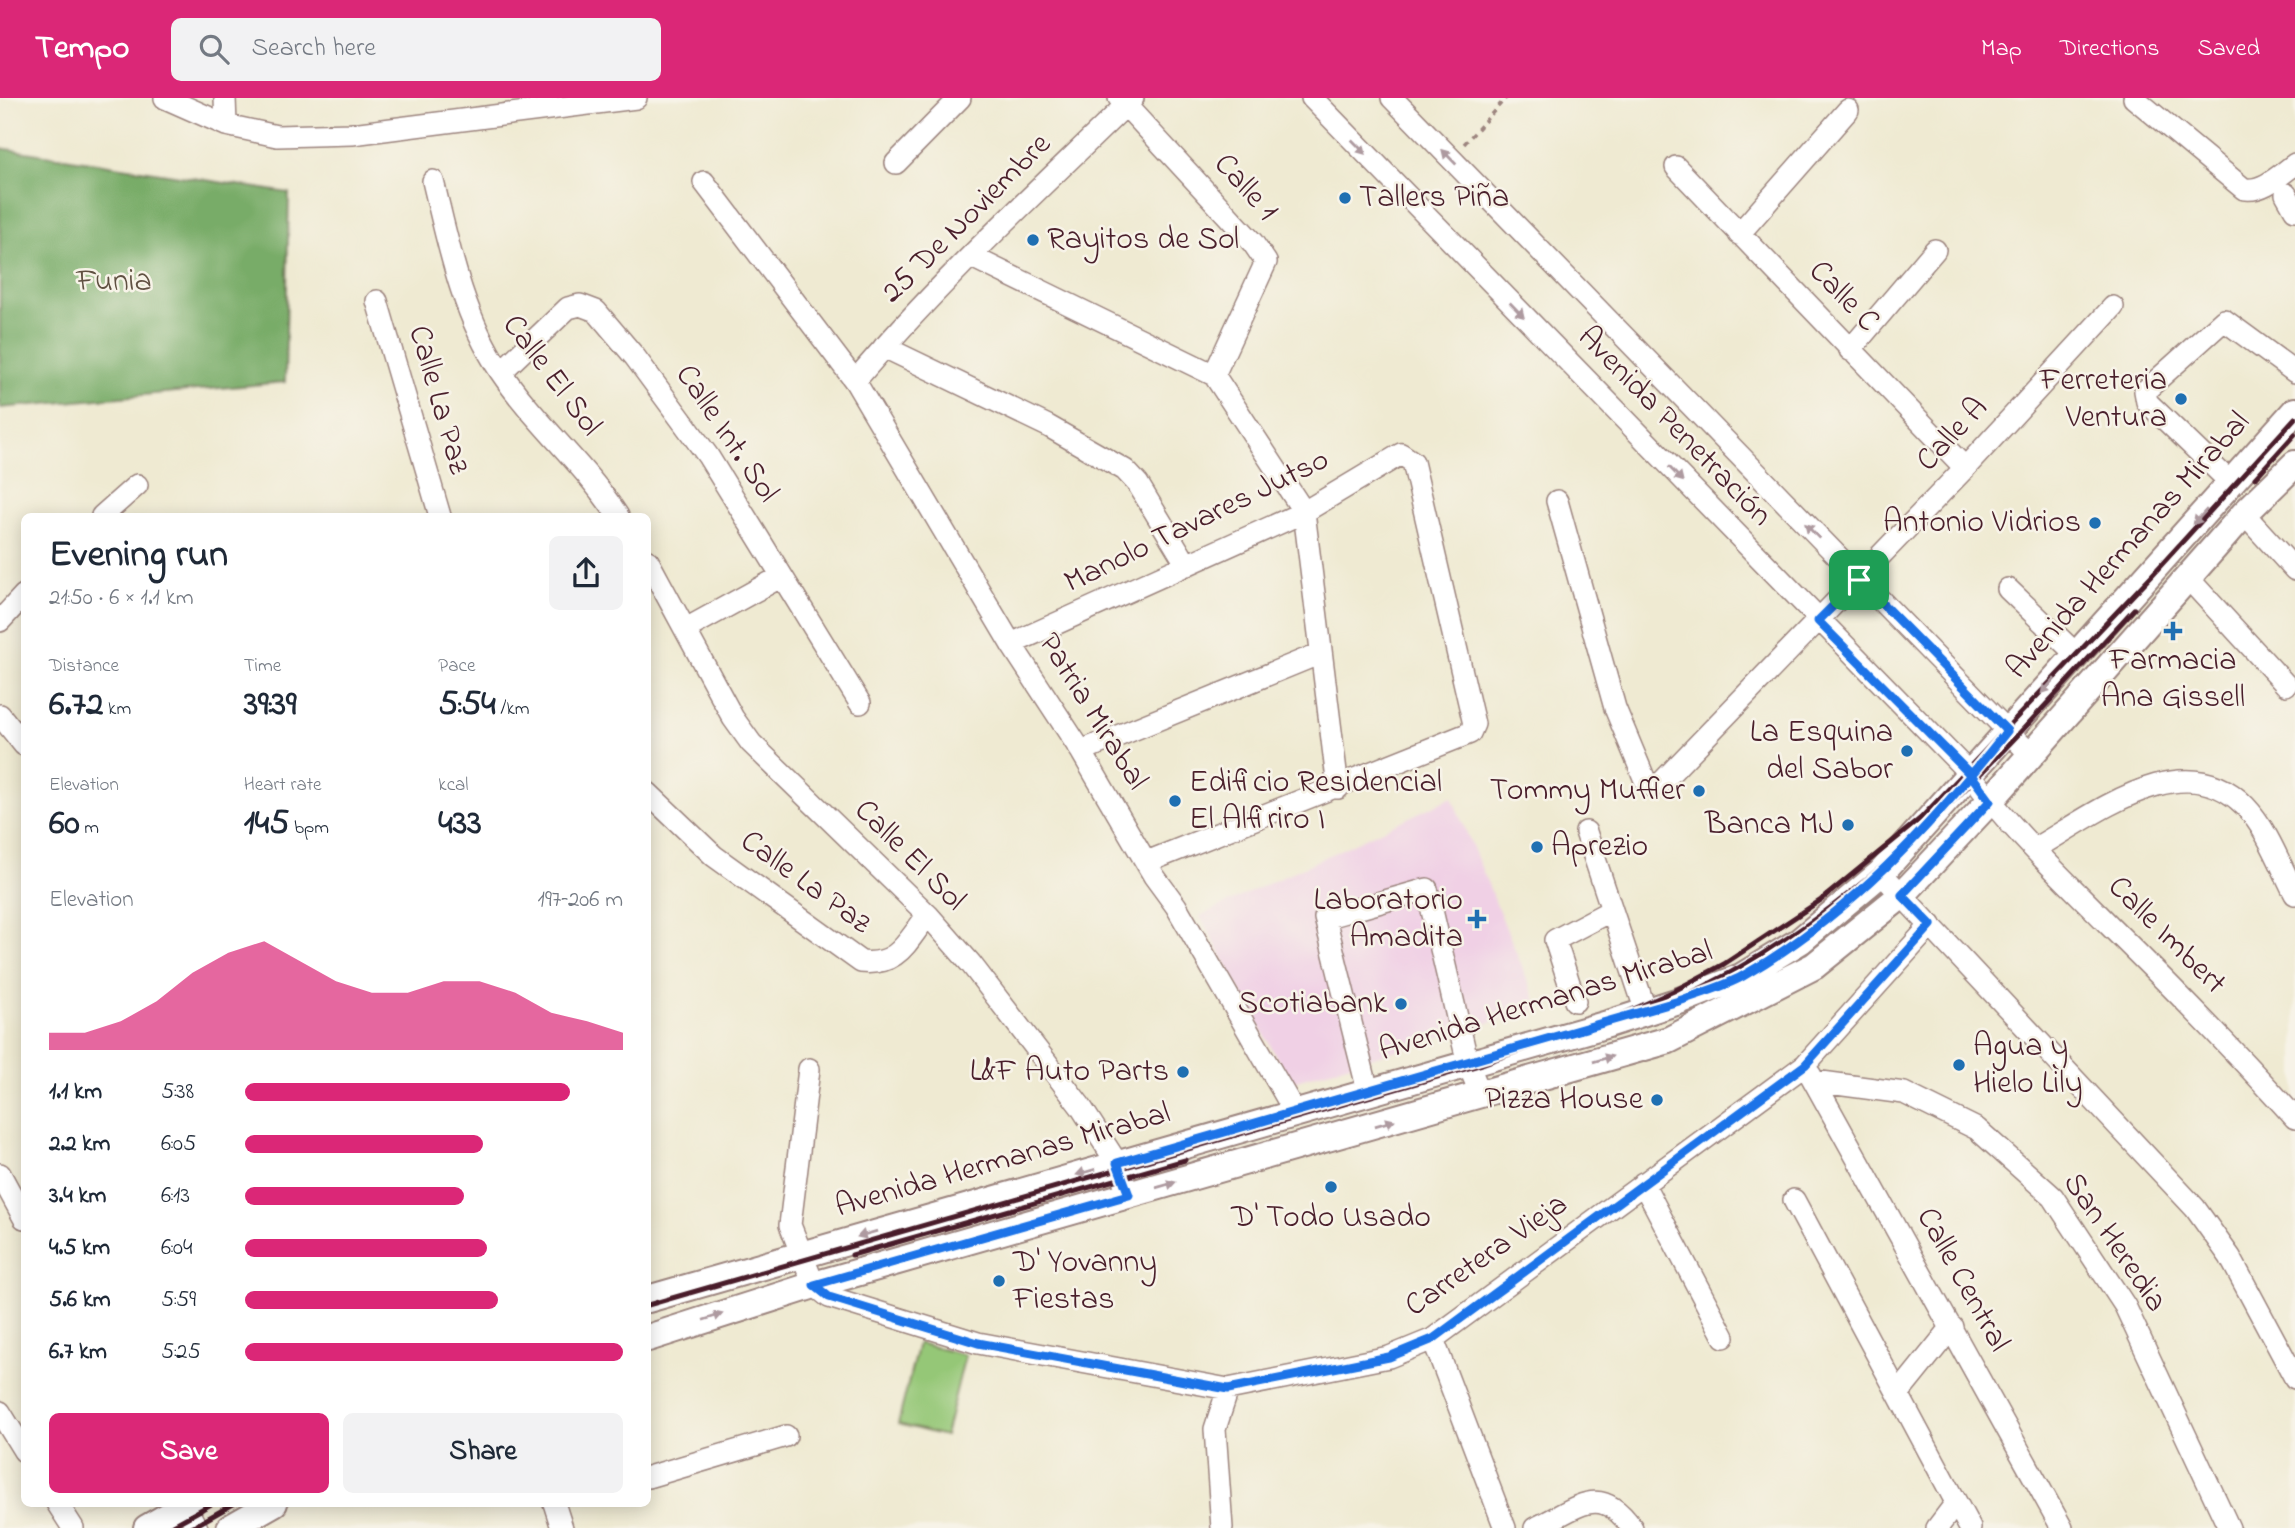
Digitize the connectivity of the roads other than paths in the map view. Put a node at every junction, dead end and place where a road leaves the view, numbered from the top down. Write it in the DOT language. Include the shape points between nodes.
graph roads {
  1 [pos="165,98"];
  2 [pos="225,98"];
  3 [pos="636,98"];
  4 [pos="960,98"];
  5 [pos="1312,98"];
  6 [pos="1392,98"];
  7 [pos="2134,98"];
  8 [pos="1126,100"];
  9 [pos="1848,110"];
  10 [pos="226,125"];
  11 [pos="896,163"];
  12 [pos="2295,164"];
  13 [pos="1676,167"];
  14 [pos="432,181"];
  15 [pos="704,182"];
  16 [pos="1740,234"];
  17 [pos="1935,250"];
  18 [pos="972,257"];
  19 [pos="377,302"];
  20 [pos="2113,307"];
  21 [pos="884,347"];
  22 [pos="1850,350"];
  23 [pos="501,372"];
  24 [pos="2295,372"];
  25 [pos="1214,374"];
  26 [pos="855,382"];
  27 [pos="2295,411"];
  28 [pos="2295,464"];
  29 [pos="1965,468"];
  30 [pos="2231,482"];
  31 [pos="137,485"];
  32 [pos="1557,501"];
  33 [pos="1304,512"];
  34 [pos="106,513"];
  35 [pos="439,513"];
  36 [pos="616,513"];
  37 [pos="2244,514"];
  38 [pos="1187,565"];
  39 [pos="651,566"];
  40 [pos="2295,570"];
  41 [pos="782,576"];
  42 [pos="2188,578"];
  43 [pos="1859,580"];
  44 [pos="2008,590"];
  45 [pos="21,598"];
  46 [pos="0,621"];
  47 [pos="1818,621"];
  48 [pos="686,629"];
  49 [pos="1011,644"];
  50 [pos="1321,653"];
  51 [pos="2076,654"];
  52 [pos="2286,685"];
  53 [pos="860,703"];
  54 [pos="0,715"];
  55 [pos="2007,731"];
  56 [pos="21,741"];
  57 [pos="1081,751"];
  58 [pos="2031,755"];
  59 [pos="1971,775"];
  60 [pos="1338,788"];
  61 [pos="651,796"];
  62 [pos="1990,801"];
  63 [pos="1586,832"];
  64 [pos="2034,849"];
  65 [pos="1151,869"];
  66 [pos="1881,873"];
  67 [pos="2295,894"];
  68 [pos="1902,895"];
  69 [pos="1612,910"];
  70 [pos="928,915"];
  71 [pos="1931,925"];
  72 [pos="1575,1001"];
  73 [pos="1646,1012"];
  74 [pos="1468,1064"];
  75 [pos="809,1069"];
  76 [pos="1809,1073"];
  77 [pos="1368,1091"];
  78 [pos="1481,1095"];
  79 [pos="1289,1115"];
  80 [pos="2295,1118"];
  81 [pos="1117,1163"];
  82 [pos="0,1174"];
  83 [pos="1643,1183"];
  84 [pos="1129,1195"];
  85 [pos="1794,1200"];
  86 [pos="21,1212"];
  87 [pos="800,1253"];
  88 [pos="814,1285"];
  89 [pos="651,1298"];
  90 [pos="1952,1327"];
  91 [pos="651,1337"];
  92 [pos="1724,1337"];
  93 [pos="1433,1339"];
  94 [pos="2295,1378"];
  95 [pos="1228,1389"];
  96 [pos="1898,1394"];
  97 [pos="0,1412"];
  98 [pos="786,1436"];
  99 [pos="21,1446"];
  100 [pos="651,1476"];
  101 [pos="1956,1503"];
  102 [pos="60,1507"];
  103 [pos="267,1507"];
  104 [pos="556,1507"];
  105 [pos="189,1510"];
  106 [pos="73,1528"];
  107 [pos="147,1528"];
  108 [pos="230,1528"];
  109 [pos="562,1528"];
  110 [pos="1223,1528"];
  111 [pos="1505,1528"];
  112 [pos="1535,1528"];
  113 [pos="1632,1528"];
  114 [pos="1937,1528"];
  115 [pos="1970,1528"];
  116 [pos="2062,1528"];
  117 [pos="2229,1528"];
  1 -- 10 [label="street"];
  2 -- 10 [label="street"];
  3 -- 10 [label="street" via="352,134 277,136"];
  4 -- 11 [label="street"];
  5 -- 47 [label="street, Avenida Penetración, one-way"];
  43 -- 6 [label="street, Avenida Penetración, one-way"];
  7 -- 12 [label="street" via="2238,186 2253,191"];
  8 -- 18 [label="street, 25 De Noviembre"];
  8 -- 25 [label="street, Calle 1" via="1266,262"];
  9 -- 16 [label="street"];
  13 -- 16 [label="street, Calle C"];
  14 -- 23 [label="street, Calle El Sol" via="460,290"];
  15 -- 26 [label="street, Patria Mirabal"];
  16 -- 22 [label="street, Calle C"];
  17 -- 22 [label="street"];
  18 -- 21 [label="street, 25 De Noviembre"];
  18 -- 25 [label="street"];
  19 -- 35 [label="street, Calle La Paz"];
  20 -- 29 [label="street, Calle A"];
  21 -- 26 [label="street, 25 De Noviembre"];
  21 -- 38 [label="street" via="1048,426 1125,470"];
  22 -- 29 [label="street, Calle C"];
  23 -- 36 [label="street, Calle El Sol"];
  23 -- 41 [label="street, Calle Int. Sol" via="568,308 580,305 596,311 708,456"];
  24 -- 30 [label="street" via="2224,320 2146,391 2147,402"];
  25 -- 33 [label="street"];
  26 -- 49 [label="street, Patria Mirabal"];
  27 -- 30 [label="main road, Avenida Hermanas Mirabal"];
  28 -- 37 [label="main road, Avenida Hermanas Mirabal"];
  29 -- 43 [label="street, Calle A"];
  30 -- 51 [label="main road, Avenida Hermanas Mirabal, one-way"];
  31 -- 34 [label="street"];
  32 -- 47 [label="street, Calle A" via="1615,708 1644,780 1652,786 1661,783"];
  33 -- 38 [label="street, Manolo Tavares Jutso"];
  33 -- 50 [label="street"];
  33 -- 60 [label="street, Manolo Tavares Jutso" via="1401,454 1413,462 1474,724 1460,739"];
  37 -- 40 [label="street"];
  37 -- 42 [label="main road, Avenida Hermanas Mirabal"];
  38 -- 49 [label="street, Manolo Tavares Jutso"];
  39 -- 48 [label="street, Calle El Sol"];
  41 -- 48 [label="street"];
  41 -- 53 [label="street, Calle Int. Sol"];
  42 -- 52 [label="street"];
  42 -- 58 [label="main road, Avenida Hermanas Mirabal"];
  43 -- 47 [label="street, Calle A"];
  43 -- 55 [label="street, Avenida Penetración"];
  44 -- 51 [label="street"];
  45 -- 46 [label="street"];
  47 -- 59 [label="street, Avenida Penetración"];
  48 -- 70 [label="street, Calle El Sol" via="733,718 764,759"];
  49 -- 57 [label="street, Patria Mirabal"];
  50 -- 57 [label="street"];
  50 -- 60 [label="street"];
  51 -- 55 [label="main road, Avenida Hermanas Mirabal, one-way"];
  54 -- 56 [label="street"];
  55 -- 58 [label="street, Avenida Penetración"];
  55 -- 59 [label="main road, Avenida Hermanas Mirabal"];
  57 -- 65 [label="street, Patria Mirabal"];
  58 -- 62 [label="main road, Avenida Hermanas Mirabal"];
  59 -- 62 [label="street, Avenida Penetración"];
  59 -- 66 [label="main road, Avenida Hermanas Mirabal"];
  60 -- 65 [label="street"];
  61 -- 70 [label="street, Calle La Paz" via="714,856 861,962 881,964 894,956"];
  62 -- 64 [label="street, Calle Imbert"];
  62 -- 68 [label="main road, Avenida Hermanas Mirabal"];
  63 -- 69 [label="street"];
  64 -- 67 [label="street" via="2144,788 2169,780 2194,780 2229,792 2245,806"];
  64 -- 80 [label="street, Calle Imbert" via="2221,1036"];
  65 -- 79 [label="street, Patria Mirabal" via="1176,906"];
  66 -- 68 [label="street"];
  66 -- 73 [label="main road, Avenida Hermanas Mirabal" via="1800,941 1741,977"];
  68 -- 71 [label="street"];
  78 -- 68 [label="main road, Avenida Hermanas Mirabal, one-way" via="1669,1040 1814,967"];
  69 -- 72 [label="street" via="1555,940"];
  69 -- 73 [label="street"];
  70 -- 81 [label="street, Calle El Sol" via="1081,1107"];
  71 -- 76 [label="street, Carretera Vieja"];
  71 -- 94 [label="street" via="2195,1208 2230,1256"];
  73 -- 74 [label="main road, Avenida Hermanas Mirabal"];
  74 -- 77 [label="main road, Avenida Hermanas Mirabal"];
  74 -- 77 [label="street" via="1427,889 1325,918"];
  74 -- 78 [label="street"];
  75 -- 87 [label="street" via="790,1226"];
  76 -- 83 [label="street, Carretera Vieja"];
  76 -- 90 [label="street, Calle Central"];
  76 -- 117 [label="street, San Heredia" via="1904,1093 1977,1129 2053,1197 2125,1306"];
  77 -- 79 [label="main road, Avenida Hermanas Mirabal"];
  84 -- 78 [label="main road, Avenida Hermanas Mirabal, one-way"];
  79 -- 81 [label="main road, Avenida Hermanas Mirabal"];
  81 -- 84 [label="street, Calle El Sol"];
  81 -- 87 [label="main road, Avenida Hermanas Mirabal, one-way"];
  82 -- 86 [label="street"];
  83 -- 92 [label="street"];
  83 -- 93 [label="street, Carretera Vieja"];
  84 -- 88 [label="main road, Avenida Hermanas Mirabal"];
  85 -- 96 [label="street"];
  87 -- 88 [label="street"];
  87 -- 89 [label="main road, Avenida Hermanas Mirabal"];
  91 -- 88 [label="main road, Avenida Hermanas Mirabal, one-way"];
  88 -- 95 [label="street, Carretera Vieja" via="829,1297 978,1343"];
  90 -- 96 [label="street"];
  90 -- 116 [label="street, Calle Central"];
  93 -- 95 [label="street, Carretera Vieja" via="1389,1357"];
  93 -- 111 [label="street"];
  95 -- 110 [label="street" via="1215,1429"];
  96 -- 101 [label="street"];
  97 -- 99 [label="street"];
  98 -- 100 [label="street"];
  101 -- 114 [label="street"];
  101 -- 115 [label="street"];
  102 -- 106 [label="street"];
  103 -- 108 [label="main road"];
  104 -- 109 [label="street"];
  105 -- 107 [label="main road"];
  112 -- 113 [label="street" via="1603,1501"];
}
